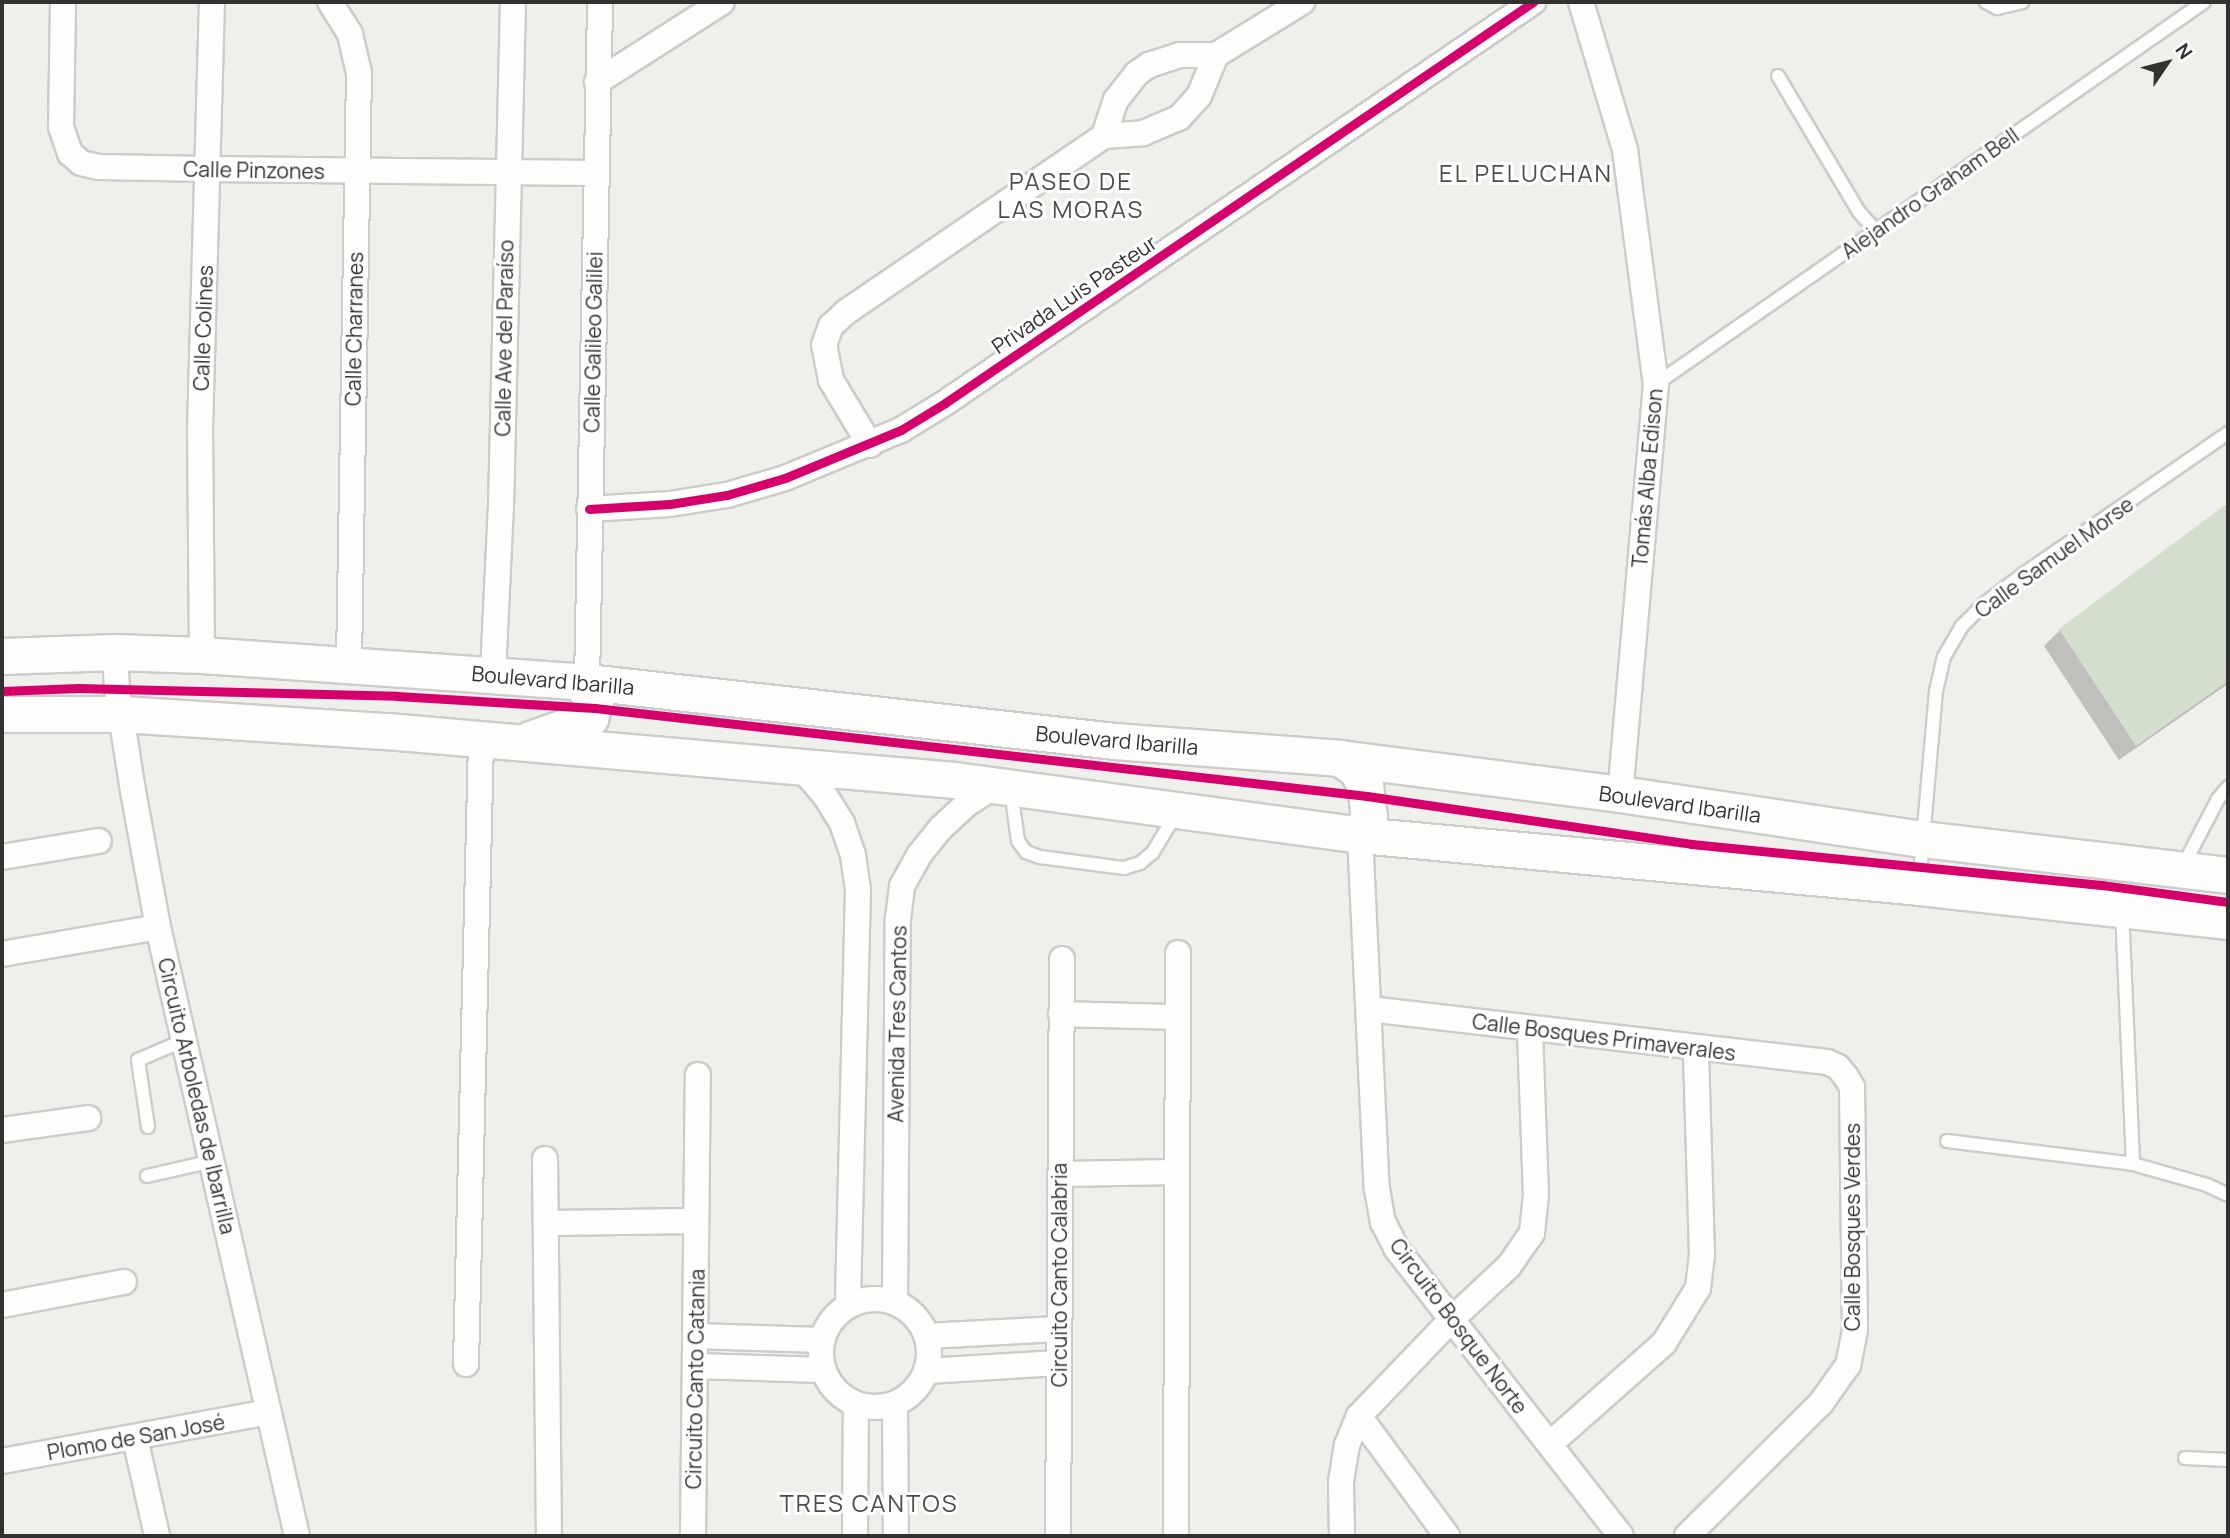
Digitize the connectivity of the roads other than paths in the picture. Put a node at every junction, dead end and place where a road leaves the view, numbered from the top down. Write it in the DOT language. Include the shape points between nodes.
graph roads {
  1 [pos="63,2"];
  2 [pos="212,2"];
  3 [pos="330,2"];
  4 [pos="513,2"];
  5 [pos="600,2"];
  6 [pos="722,2"];
  7 [pos="1302,2"];
  8 [pos="1533,2"];
  9 [pos="1581,2"];
  10 [pos="1986,2"];
  11 [pos="2022,2"];
  12 [pos="2204,2"];
  13 [pos="1216,55"];
  14 [pos="1778,76"];
  15 [pos="597,82"];
  16 [pos="1104,136"];
  17 [pos="208,169"];
  18 [pos="358,171"];
  19 [pos="508,171"];
  20 [pos="596,173"];
  21 [pos="1876,230"];
  22 [pos="1656,384"];
  23 [pos="2228,433"];
  24 [pos="870,445"];
  25 [pos="589,509"];
  26 [pos="115,652"];
  27 [pos="202,654"];
  28 [pos="2,656"];
  29 [pos="349,663"];
  30 [pos="493,674"];
  31 [pos="583,681"];
  32 [pos="2,714"];
  33 [pos="122,714"];
  34 [pos="1115,741"];
  35 [pos="497,743"];
  36 [pos="1340,758"];
  37 [pos="802,769"];
  38 [pos="955,780"];
  39 [pos="1003,786"];
  40 [pos="2228,787"];
  41 [pos="1620,794"];
  42 [pos="1179,810"];
  43 [pos="1360,835"];
  44 [pos="1922,839"];
  45 [pos="99,841"];
  46 [pos="2,857"];
  47 [pos="2181,870"];
  48 [pos="2228,876"];
  49 [pos="1919,887"];
  50 [pos="2122,910"];
  51 [pos="2220,924"];
  52 [pos="158,927"];
  53 [pos="1178,953"];
  54 [pos="2,954"];
  55 [pos="1062,959"];
  56 [pos="1369,1009"];
  57 [pos="1061,1014"];
  58 [pos="1178,1017"];
  59 [pos="1530,1027"];
  60 [pos="185,1040"];
  61 [pos="1696,1048"];
  62 [pos="1838,1067"];
  63 [pos="698,1076"];
  64 [pos="88,1118"];
  65 [pos="148,1127"];
  66 [pos="2,1130"];
  67 [pos="1947,1140"];
  68 [pos="545,1159"];
  69 [pos="213,1161"];
  70 [pos="2133,1164"];
  71 [pos="1177,1172"];
  72 [pos="1060,1174"];
  73 [pos="147,1176"];
  74 [pos="2228,1195"];
  75 [pos="696,1221"];
  76 [pos="546,1223"];
  77 [pos="124,1282"];
  78 [pos="895,1302"];
  79 [pos="2,1305"];
  80 [pos="848,1305"];
  81 [pos="1452,1319"];
  82 [pos="1058,1329"];
  83 [pos="695,1336"];
  84 [pos="927,1336"];
  85 [pos="822,1340"];
  86 [pos="1058,1363"];
  87 [pos="466,1364"];
  88 [pos="695,1366"];
  89 [pos="823,1370"];
  90 [pos="927,1371"];
  91 [pos="856,1404"];
  92 [pos="895,1404"];
  93 [pos="269,1412"];
  94 [pos="1359,1416"];
  95 [pos="135,1438"];
  96 [pos="1550,1444"];
  97 [pos="2185,1458"];
  98 [pos="2228,1460"];
  99 [pos="2,1461"];
  100 [pos="157,1536"];
  101 [pos="297,1536"];
  102 [pos="550,1536"];
  103 [pos="693,1536"];
  104 [pos="855,1536"];
  105 [pos="896,1536"];
  106 [pos="1058,1536"];
  107 [pos="1177,1536"];
  108 [pos="1342,1536"];
  109 [pos="1447,1536"];
  110 [pos="1621,1536"];
  111 [pos="1687,1536"];
  1 -- 17 [label="street, Calle Pinzones" via="61,127 75,159 99,167"];
  2 -- 17 [label="street, Calle Colines"];
  3 -- 18 [label="street, Calle Charranes" via="350,34 359,72"];
  4 -- 19 [label="street, Calle Ave del Paraíso"];
  5 -- 15 [label="street, Calle Galileo Galilei"];
  6 -- 15 [label="street"];
  7 -- 13 [label="street"];
  8 -- 24 [label="street, Privada Luis Pasteur" via="945,403"];
  9 -- 22 [label="street, Tomás Alba Edison" via="1625,149"];
  10 -- 11 [label="lane" via="1997,8"];
  12 -- 21 [label="lane, Alejandro Graham Bell"];
  13 -- 16 [label="street" via="1199,96 1179,118 1143,133"];
  13 -- 16 [label="street" via="1179,55 1136,74 1116,100"];
  14 -- 21 [label="lane" via="1859,212"];
  15 -- 20 [label="street, Calle Galileo Galilei"];
  16 -- 24 [label="street" via="831,326 824,345 831,380"];
  17 -- 18 [label="street, Calle Pinzones"];
  17 -- 27 [label="street, Calle Colines" via="200,430"];
  18 -- 19 [label="street, Calle Pinzones"];
  18 -- 29 [label="street, Calle Charranes"];
  19 -- 20 [label="street, Calle Pinzones"];
  19 -- 30 [label="street, Calle Ave del Paraíso"];
  20 -- 25 [label="street, Calle Galileo Galilei"];
  21 -- 22 [label="lane, Alejandro Graham Bell"];
  22 -- 41 [label="street, Tomás Alba Edison"];
  23 -- 44 [label="lane, Calle Samuel Morse" via="2025,573 1961,627 1944,657 1936,691"];
  24 -- 25 [label="street, Privada Luis Pasteur" via="727,495"];
  25 -- 31 [label="street, Calle Galileo Galilei"];
  26 -- 27 [label="main road, Boulevard Ibarilla"];
  26 -- 28 [label="main road, Boulevard Ibarilla"];
  26 -- 33 [label="street, Circuito Arboledas de Ibarrilla"];
  27 -- 29 [label="main road, Boulevard Ibarilla"];
  29 -- 30 [label="main road, Boulevard Ibarilla"];
  30 -- 31 [label="main road, Boulevard Ibarilla"];
  31 -- 34 [label="main road, Boulevard Ibarilla"];
  31 -- 35 [label="main road" via="595,701 590,718"];
  32 -- 33 [label="main road"];
  33 -- 35 [label="main road"];
  33 -- 52 [label="street, Circuito Arboledas de Ibarrilla"];
  34 -- 36 [label="main road, Boulevard Ibarilla"];
  34 -- 38 [label="main road" via="1076,749 976,741 962,752"];
  35 -- 37 [label="main road"];
  35 -- 87 [label="street"];
  36 -- 41 [label="main road, Boulevard Ibarilla"];
  36 -- 43 [label="main road" via="1356,769 1366,785 1369,816"];
  37 -- 38 [label="main road"];
  37 -- 80 [label="street, Avenida Tres Cantos" via="842,823 858,889"];
  38 -- 39 [label="main road"];
  39 -- 42 [label="main road"];
  39 -- 42 [label="lane" via="1018,841 1026,852 1040,857 1124,868 1140,863 1153,852"];
  39 -- 78 [label="street, Avenida Tres Cantos" via="967,804 941,828 902,886"];
  40 -- 47 [label="lane"];
  41 -- 44 [label="main road, Boulevard Ibarilla"];
  42 -- 43 [label="main road"];
  43 -- 49 [label="main road"];
  43 -- 56 [label="street, Circuito Bosque Norte"];
  44 -- 47 [label="main road, Boulevard Ibarilla"];
  44 -- 49 [label="lane, Calle Samuel Morse"];
  45 -- 46 [label="street"];
  47 -- 48 [label="main road, Boulevard Ibarilla"];
  49 -- 50 [label="main road"];
  50 -- 51 [label="main road"];
  50 -- 70 [label="lane"];
  52 -- 54 [label="street"];
  52 -- 60 [label="street, Circuito Arboledas de Ibarrilla"];
  53 -- 58 [label="street"];
  55 -- 57 [label="street, Circuito Canto Calabria"];
  56 -- 59 [label="street, Calle Bosques Primaverales"];
  56 -- 81 [label="street, Circuito Bosque Norte" via="1377,1189 1383,1222 1396,1248"];
  57 -- 58 [label="street"];
  57 -- 72 [label="street, Circuito Canto Calabria"];
  58 -- 71 [label="street"];
  59 -- 61 [label="street, Calle Bosques Primaverales"];
  59 -- 81 [label="street" via="1532,1233 1509,1266"];
  60 -- 65 [label="lane" via="138,1060"];
  60 -- 69 [label="street, Circuito Arboledas de Ibarrilla"];
  61 -- 62 [label="street, Calle Bosques Primaverales"];
  61 -- 96 [label="street" via="1702,1255 1698,1288 1664,1343"];
  62 -- 111 [label="street, Calle Bosques Verdes" via="1852,1087 1855,1330 1848,1364 1821,1403"];
  63 -- 75 [label="street, Circuito Canto Catania"];
  64 -- 66 [label="street"];
  67 -- 70 [label="lane"];
  68 -- 76 [label="street"];
  69 -- 73 [label="lane"];
  69 -- 93 [label="street, Circuito Arboledas de Ibarrilla"];
  70 -- 74 [label="lane"];
  71 -- 72 [label="street"];
  71 -- 107 [label="street"];
  72 -- 82 [label="street, Circuito Canto Calabria"];
  75 -- 76 [label="street"];
  75 -- 83 [label="street, Circuito Canto Catania"];
  76 -- 102 [label="street"];
  77 -- 79 [label="street"];
  78 -- 80 [label="street" via="879,1298"];
  78 -- 84 [label="street" via="920,1321"];
  80 -- 85 [label="street" via="836,1314"];
  81 -- 94 [label="street"];
  81 -- 96 [label="street, Circuito Bosque Norte"];
  82 -- 84 [label="street"];
  82 -- 86 [label="street, Circuito Canto Calabria"];
  83 -- 85 [label="street"];
  83 -- 88 [label="street, Circuito Canto Catania"];
  84 -- 90 [label="street"];
  85 -- 89 [label="street"];
  86 -- 90 [label="street"];
  86 -- 106 [label="street, Circuito Canto Calabria"];
  88 -- 89 [label="street"];
  88 -- 103 [label="street, Circuito Canto Catania"];
  89 -- 91 [label="street" via="832,1385"];
  90 -- 92 [label="street" via="908,1396"];
  91 -- 92 [label="street"];
  91 -- 104 [label="street"];
  92 -- 105 [label="street"];
  93 -- 95 [label="street, Plomo de San José"];
  93 -- 101 [label="street, Circuito Arboledas de Ibarrilla"];
  94 -- 108 [label="street" via="1347,1445 1341,1482"];
  94 -- 109 [label="street"];
  95 -- 99 [label="street, Plomo de San José"];
  95 -- 100 [label="street"];
  96 -- 110 [label="street, Circuito Bosque Norte"];
  97 -- 98 [label="lane"];
}
